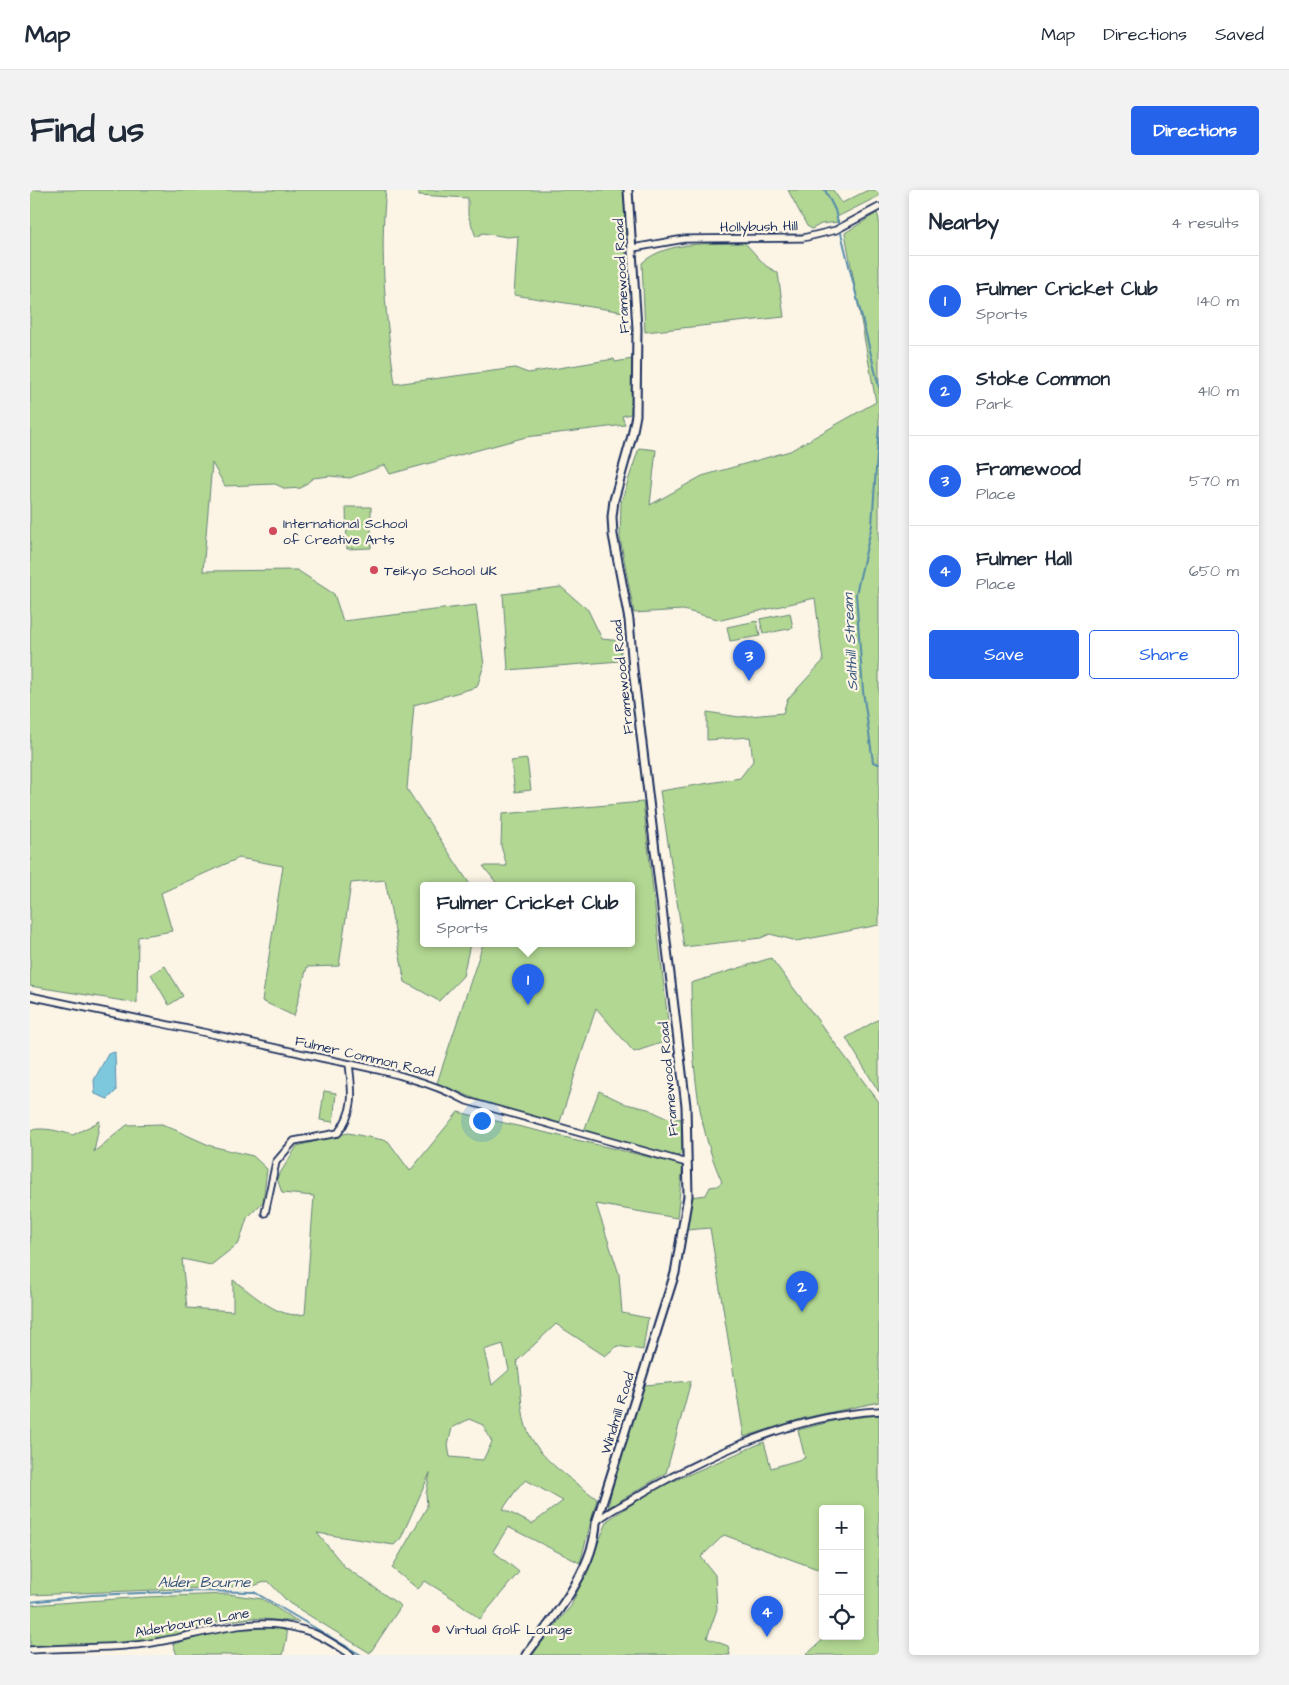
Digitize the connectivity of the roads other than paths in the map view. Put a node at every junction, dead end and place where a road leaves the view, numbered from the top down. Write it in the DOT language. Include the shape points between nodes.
graph roads {
  1 [pos="628,190"];
  2 [pos="879,207"];
  3 [pos="633,248"];
  4 [pos="30,996"];
  5 [pos="349,1064"];
  6 [pos="687,1163"];
  7 [pos="265,1213"];
  8 [pos="879,1412"];
  9 [pos="596,1523"];
  10 [pos="30,1650"];
  11 [pos="351,1655"];
  12 [pos="526,1655"];
  1 -- 3 [label="street, Framewood Road"];
  2 -- 3 [label="street, Hollybush Hill" via="836,230 803,238 684,239"];
  3 -- 6 [label="street, Framewood Road" via="637,328 636,415 614,500 613,535 630,620 633,669 686,1106"];
  4 -- 5 [label="street, Fulmer Common Road"];
  5 -- 6 [label="street, Fulmer Common Road" via="441,1087 467,1101"];
  5 -- 7 [label="street" via="352,1091 349,1118 338,1133 294,1141 276,1162"];
  6 -- 9 [label="street, Windmill Road" via="688,1196 675,1273"];
  8 -- 9 [label="street" via="782,1428 676,1473"];
  9 -- 12 [label="street, Windmill Road" via="595,1536 581,1572 563,1604"];
  10 -- 11 [label="street, Alderbourne Lane" via="137,1645 174,1640 222,1627 272,1623 311,1632"];
}
